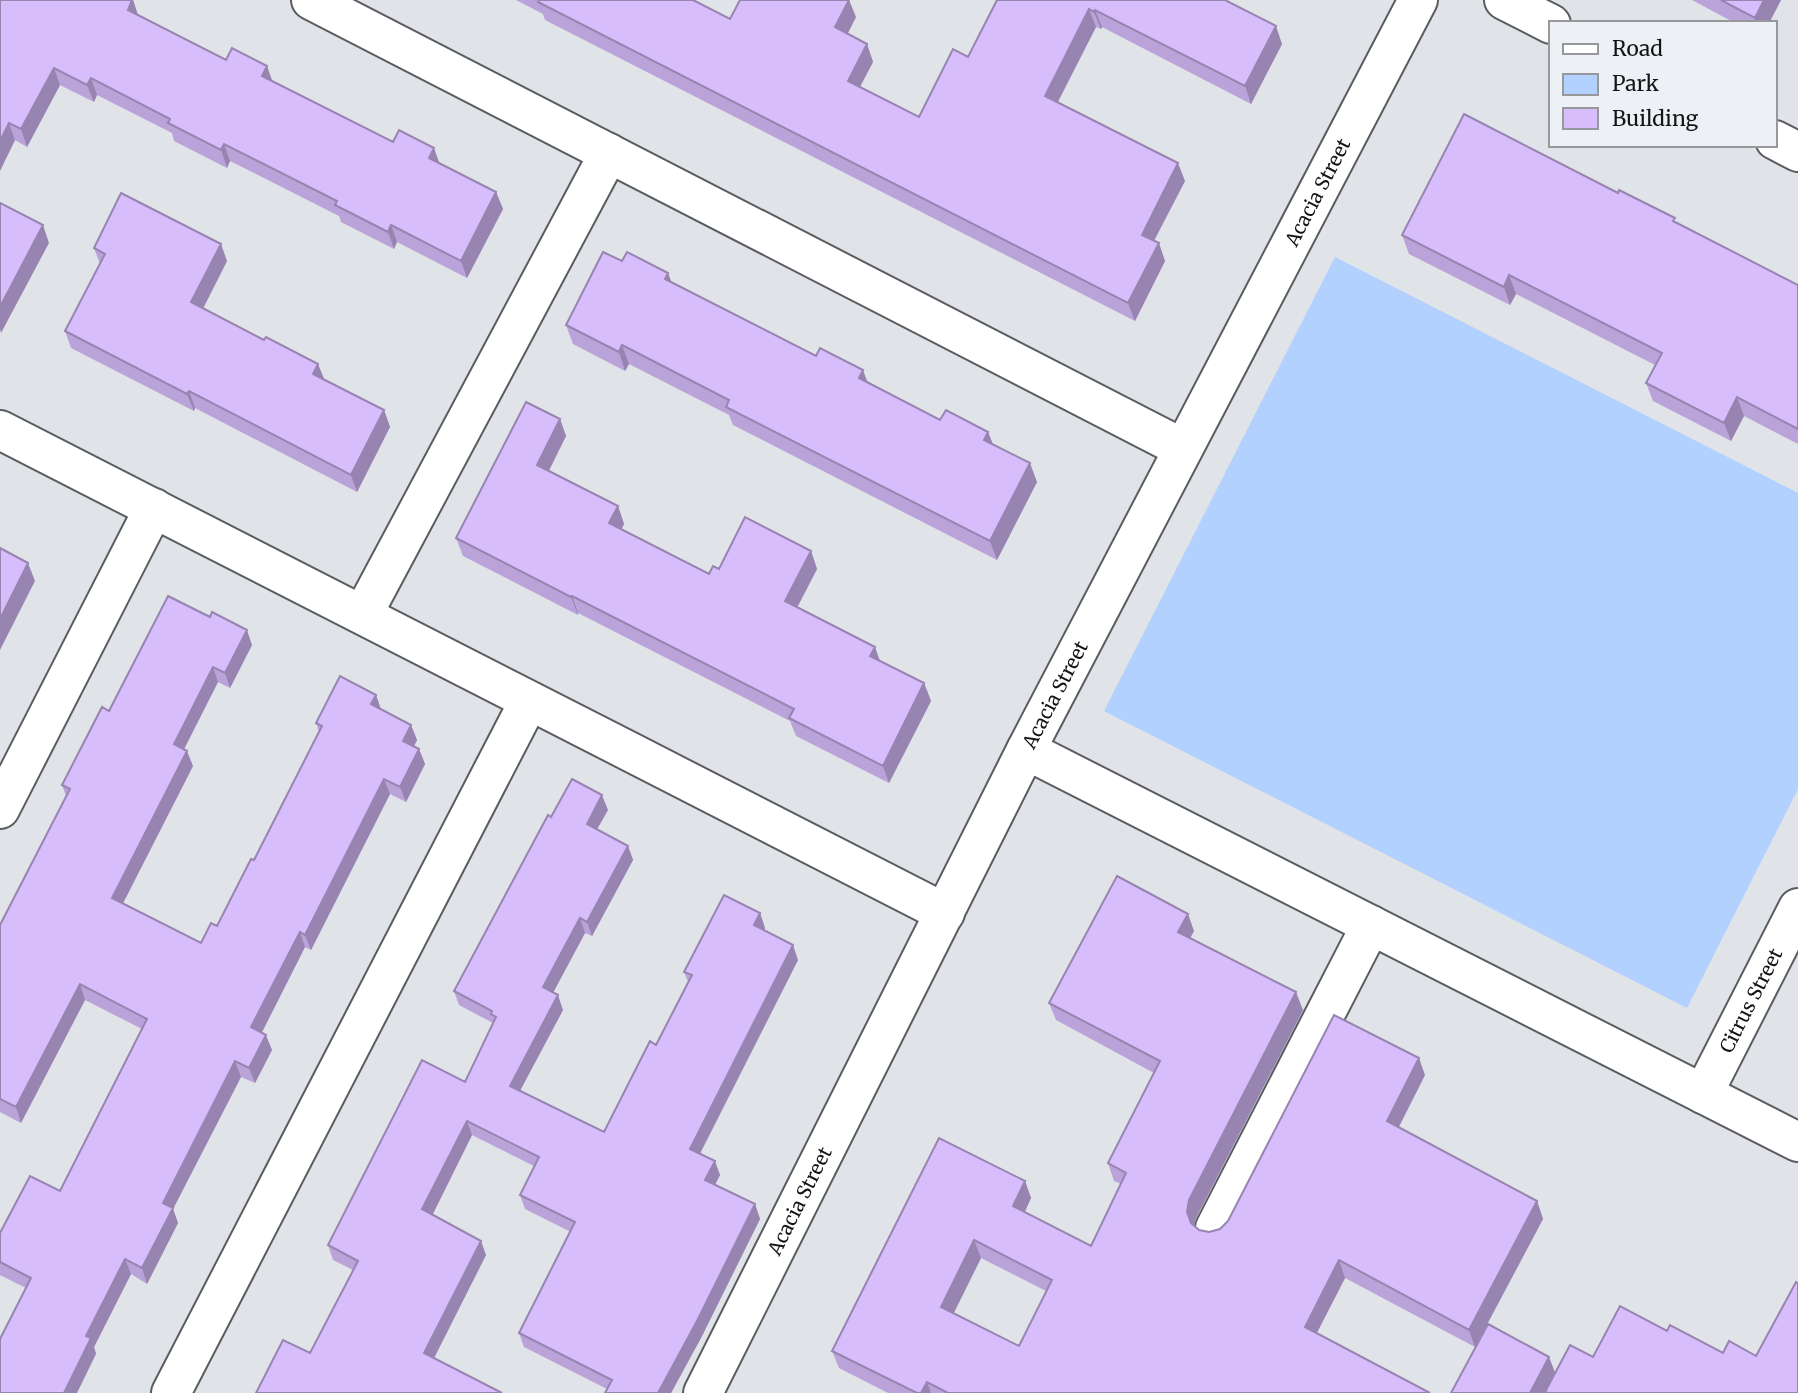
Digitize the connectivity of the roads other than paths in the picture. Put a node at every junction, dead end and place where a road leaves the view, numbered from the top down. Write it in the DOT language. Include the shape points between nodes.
graph roads {
  1 [pos="311,0"];
  2 [pos="1418,0"];
  3 [pos="1504,0"];
  4 [pos="1549,23"];
  5 [pos="1777,141"];
  6 [pos="1798,152"];
  7 [pos="609,153"];
  8 [pos="0,430"];
  9 [pos="1182,448"];
  10 [pos="154,508"];
  11 [pos="363,614"];
  12 [pos="529,701"];
  13 [pos="1026,750"];
  14 [pos="0,809"];
  15 [pos="1798,908"];
  16 [pos="945,913"];
  17 [pos="1371,925"];
  18 [pos="1703,1094"];
  19 [pos="1798,1142"];
  20 [pos="1215,1228"];
  21 [pos="706,1392"];
  22 [pos="171,1393"];
  1 -- 7 [label="street"];
  2 -- 9 [label="street, Acacia Street"];
  3 -- 4 [label="street"];
  5 -- 6 [label="street"];
  7 -- 9 [label="street"];
  7 -- 11 [label="street"];
  8 -- 10 [label="street"];
  9 -- 13 [label="street, Acacia Street"];
  10 -- 11 [label="street"];
  10 -- 14 [label="street"];
  11 -- 12 [label="street"];
  12 -- 16 [label="street"];
  12 -- 22 [label="street"];
  13 -- 16 [label="street, Acacia Street"];
  13 -- 17 [label="street"];
  15 -- 18 [label="street, Citrus Street"];
  16 -- 21 [label="street, Acacia Street"];
  17 -- 18 [label="street"];
  17 -- 20 [label="street"];
  18 -- 19 [label="street"];
}
